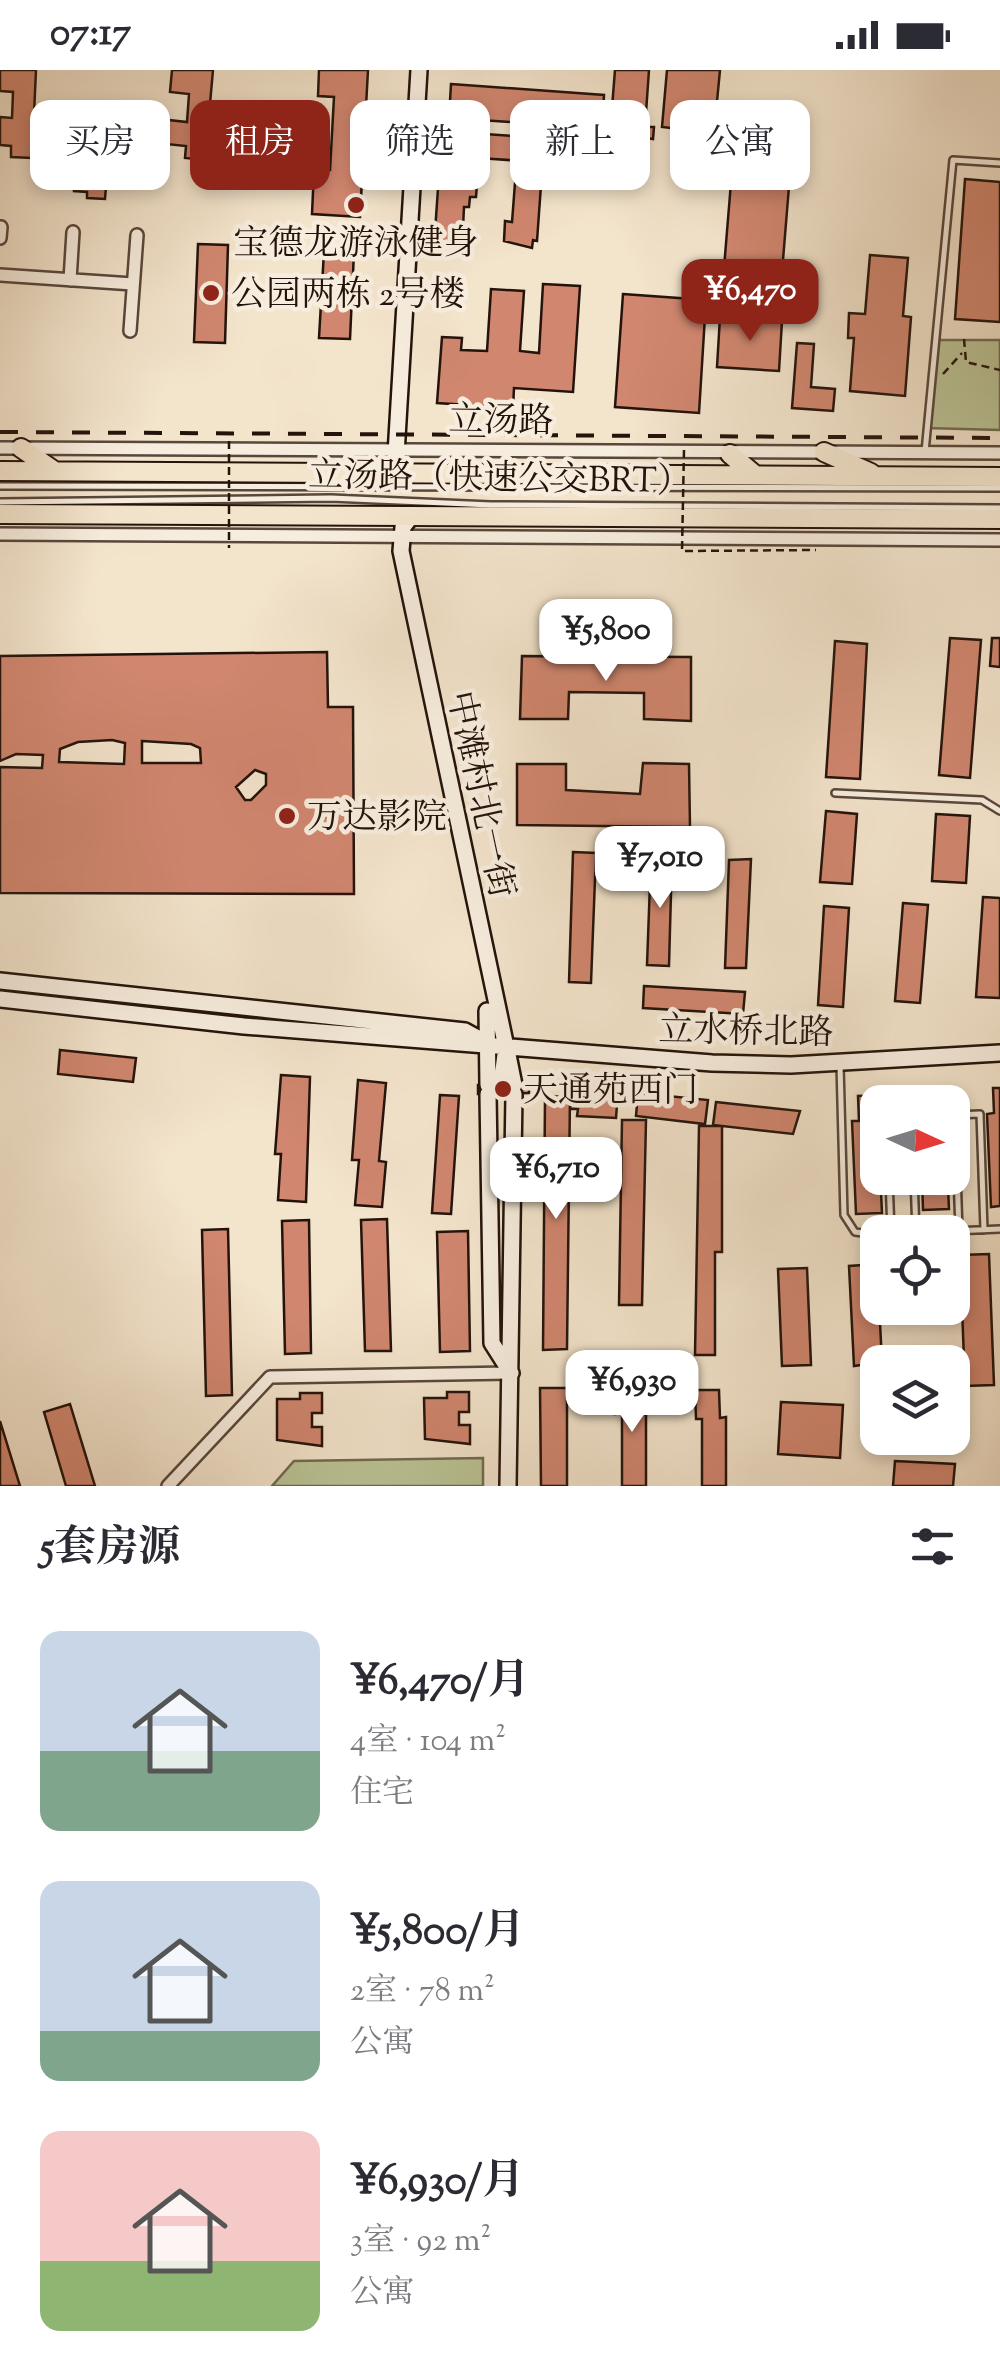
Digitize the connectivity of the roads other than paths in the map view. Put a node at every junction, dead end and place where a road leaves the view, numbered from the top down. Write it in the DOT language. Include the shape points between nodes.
graph roads {
  1 [pos="420,70"];
  2 [pos="1000,163"];
  3 [pos="1,228"];
  4 [pos="73,232"];
  5 [pos="137,234"];
  6 [pos="0,238"];
  7 [pos="0,275"];
  8 [pos="70,280"];
  9 [pos="133,284"];
  10 [pos="130,331"];
  11 [pos="0,448"];
  12 [pos="21,448"];
  13 [pos="395,450"];
  14 [pos="824,452"];
  15 [pos="925,452"];
  16 [pos="1000,453"];
  17 [pos="590,454"];
  18 [pos="730,454"];
  19 [pos="54,470"];
  20 [pos="0,471"];
  21 [pos="395,472"];
  22 [pos="590,473"];
  23 [pos="755,475"];
  24 [pos="880,477"];
  25 [pos="1000,478"];
  26 [pos="0,486"];
  27 [pos="1000,488"];
  28 [pos="0,502"];
  29 [pos="1000,508"];
  30 [pos="0,514"];
  31 [pos="385,518"];
  32 [pos="410,518"];
  33 [pos="1000,519"];
  34 [pos="0,534"];
  35 [pos="396,537"];
  36 [pos="1000,540"];
  37 [pos="836,793"];
  38 [pos="1000,811"];
  39 [pos="0,982"];
  40 [pos="0,998"];
  41 [pos="498,1046"];
  42 [pos="1000,1053"];
  43 [pos="840,1062"];
  44 [pos="501,1089"];
  45 [pos="959,1215"];
  46 [pos="1000,1229"];
  47 [pos="984,1230"];
  48 [pos="970,1231"];
  49 [pos="860,1233"];
  50 [pos="510,1373"];
  51 [pos="168,1486"];
  52 [pos="508,1486"];
  1 -- 13 [label="street"];
  2 -- 15 [label="lane" via="952,160"];
  3 -- 6 [label="street"];
  4 -- 8 [label="street"];
  5 -- 9 [label="street"];
  7 -- 8 [label="street"];
  8 -- 9 [label="street"];
  9 -- 10 [label="street"];
  11 -- 12 [label="street, 立汤路"];
  12 -- 13 [label="street, 立汤路"];
  12 -- 19 [label="main road"];
  13 -- 17 [label="street, 立汤路"];
  13 -- 21 [label="street"];
  14 -- 15 [label="street, 立汤路"];
  14 -- 18 [label="street, 立汤路"];
  14 -- 24 [label="main road"];
  15 -- 16 [label="street, 立汤路"];
  17 -- 18 [label="street, 立汤路"];
  17 -- 22 [label="main road"];
  18 -- 23 [label="main road"];
  19 -- 20 [label="main road, 立汤路"];
  19 -- 21 [label="main road, 立汤路"];
  21 -- 22 [label="main road, 立汤路"];
  22 -- 23 [label="main road, 立汤路"];
  23 -- 24 [label="main road, 立汤路"];
  24 -- 25 [label="main road, 立汤路"];
  26 -- 27 [label="lane, 立汤路（快速公交BRT）"];
  28 -- 29 [label="lane, 立汤路（快速公交BRT）" via="332,498"];
  30 -- 31 [label="main road"];
  31 -- 32 [label="main road"];
  31 -- 35 [label="street, 中滩村北一街"];
  32 -- 33 [label="main road"];
  32 -- 35 [label="street"];
  34 -- 35 [label="street"];
  35 -- 36 [label="street"];
  35 -- 41 [label="street, 中滩村北一街"];
  37 -- 38 [label="lane" via="982,800"];
  39 -- 41 [label="street, 立水桥北路" via="466,1031"];
  40 -- 41 [label="street, 立水桥北路"];
  41 -- 43 [label="street, 立水桥北路" via="712,1064"];
  41 -- 44 [label="street, 中滩村北一街"];
  41 -- 44 [label="street" via="515,1071"];
  42 -- 43 [label="street, 立水桥北路"];
  43 -- 49 [label="lane" via="844,1216"];
  44 -- 50 [label="street, 中滩村北一街" via="512,1113"];
  44 -- 50 [label="street, 中滩村北一街" via="492,1343"];
  45 -- 47 [label="lane" via="955,1115 980,1114"];
  46 -- 47 [label="lane"];
  47 -- 48 [label="lane"];
  50 -- 51 [label="street" via="270,1377"];
  50 -- 52 [label="street, 中滩村北一街"];
}
